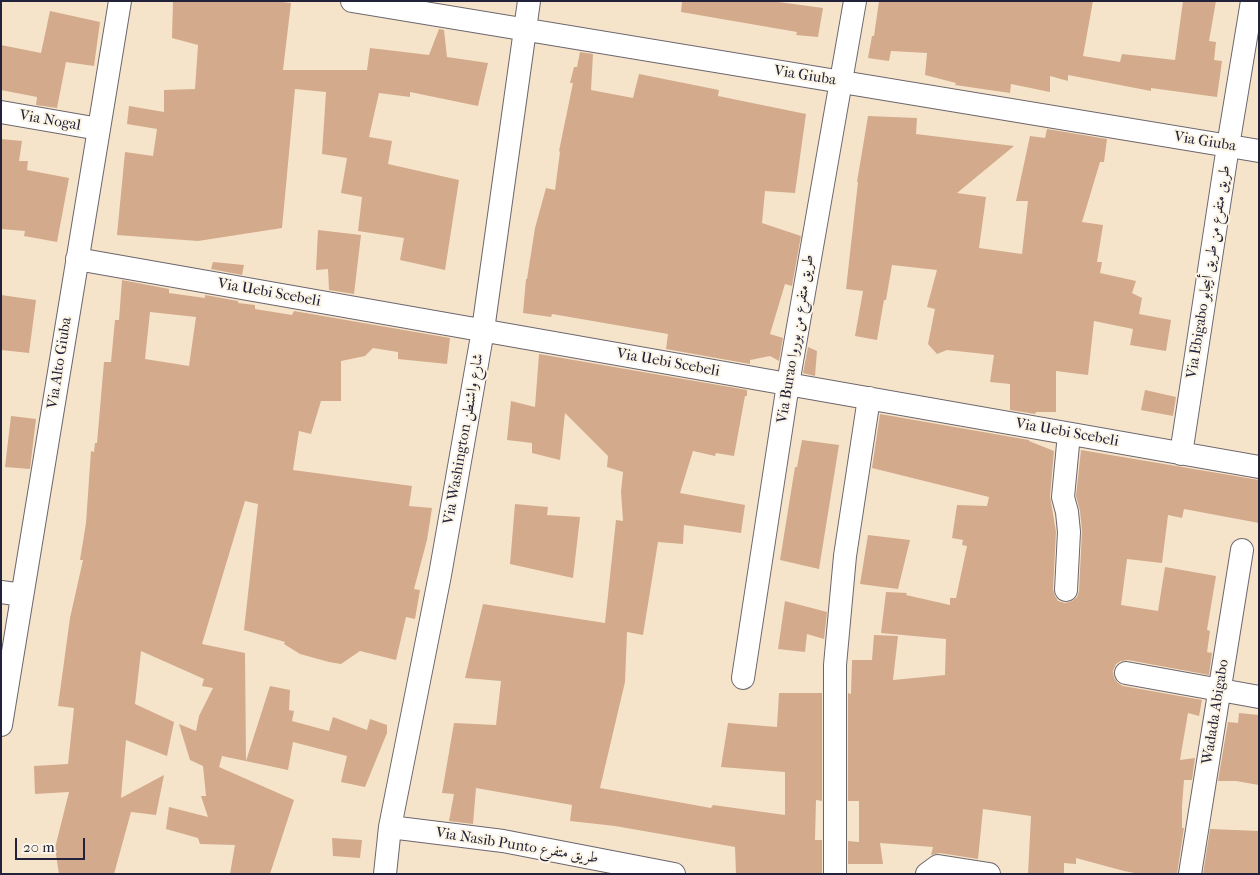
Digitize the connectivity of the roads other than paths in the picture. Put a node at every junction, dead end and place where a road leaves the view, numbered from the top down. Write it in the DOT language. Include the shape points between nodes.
graph roads {
  1 [pos="120,1"];
  2 [pos="352,1"];
  3 [pos="529,1"];
  4 [pos="855,1"];
  5 [pos="1252,1"];
  6 [pos="524,30"];
  7 [pos="840,82"];
  8 [pos="1,112"];
  9 [pos="99,129"];
  10 [pos="1228,146"];
  11 [pos="1259,151"];
  12 [pos="77,259"];
  13 [pos="483,330"];
  14 [pos="788,384"];
  15 [pos="868,398"];
  16 [pos="1069,434"];
  17 [pos="1181,454"];
  18 [pos="1259,467"];
  19 [pos="1242,550"];
  20 [pos="1066,590"];
  21 [pos="12,593"];
  22 [pos="1126,673"];
  23 [pos="743,678"];
  24 [pos="1219,690"];
  25 [pos="1259,697"];
  26 [pos="1,725"];
  27 [pos="390,827"];
  28 [pos="385,874"];
  29 [pos="674,874"];
  30 [pos="835,874"];
  31 [pos="927,874"];
  32 [pos="989,874"];
  33 [pos="1190,874"];
  1 -- 9 [label="street, Via Alto Giuba"];
  2 -- 6 [label="street, Via Giuba"];
  3 -- 6 [label="street, Via Washington شارع واشنطن"];
  4 -- 7 [label="street, Via Burao طريق متفرع من بوروا"];
  5 -- 10 [label="street, Via Ebigabo طريق متفرع من طريق أبيجابو"];
  6 -- 7 [label="street, Via Giuba"];
  6 -- 13 [label="street, Via Washington شارع واشنطن"];
  7 -- 10 [label="street, Via Giuba"];
  7 -- 14 [label="street, Via Burao طريق متفرع من بوروا"];
  8 -- 9 [label="street, Via Nogal"];
  9 -- 12 [label="street, Via Alto Giuba"];
  10 -- 11 [label="street, Via Giuba"];
  10 -- 17 [label="street, Via Ebigabo طريق متفرع من طريق أبيجابو"];
  12 -- 13 [label="street, Via Uebi Scebeli"];
  12 -- 21 [label="street, Via Alto Giuba"];
  13 -- 14 [label="street, Via Uebi Scebeli"];
  13 -- 27 [label="street, Via Washington شارع واشنطن" via="440,574"];
  14 -- 15 [label="street, Via Uebi Scebeli"];
  14 -- 23 [label="street, Via Burao طريق متفرع من بوروا"];
  15 -- 16 [label="street, Via Uebi Scebeli"];
  15 -- 30 [label="street" via="845,556 835,665"];
  16 -- 17 [label="street, Via Uebi Scebeli"];
  16 -- 20 [label="street" via="1063,497 1069,532"];
  17 -- 18 [label="street, Via Uebi Scebeli"];
  19 -- 24 [label="street, Wadada Abigabo"];
  21 -- 26 [label="street, Via Alto Giuba"];
  22 -- 24 [label="street"];
  24 -- 25 [label="street"];
  24 -- 33 [label="street, Wadada Abigabo"];
  27 -- 28 [label="street, Via Washington شارع واشنطن"];
  27 -- 29 [label="street, Via Nasib Punto طريق متفرع" via="503,841"];
  31 -- 32 [label="street" via="938,866"];
}
